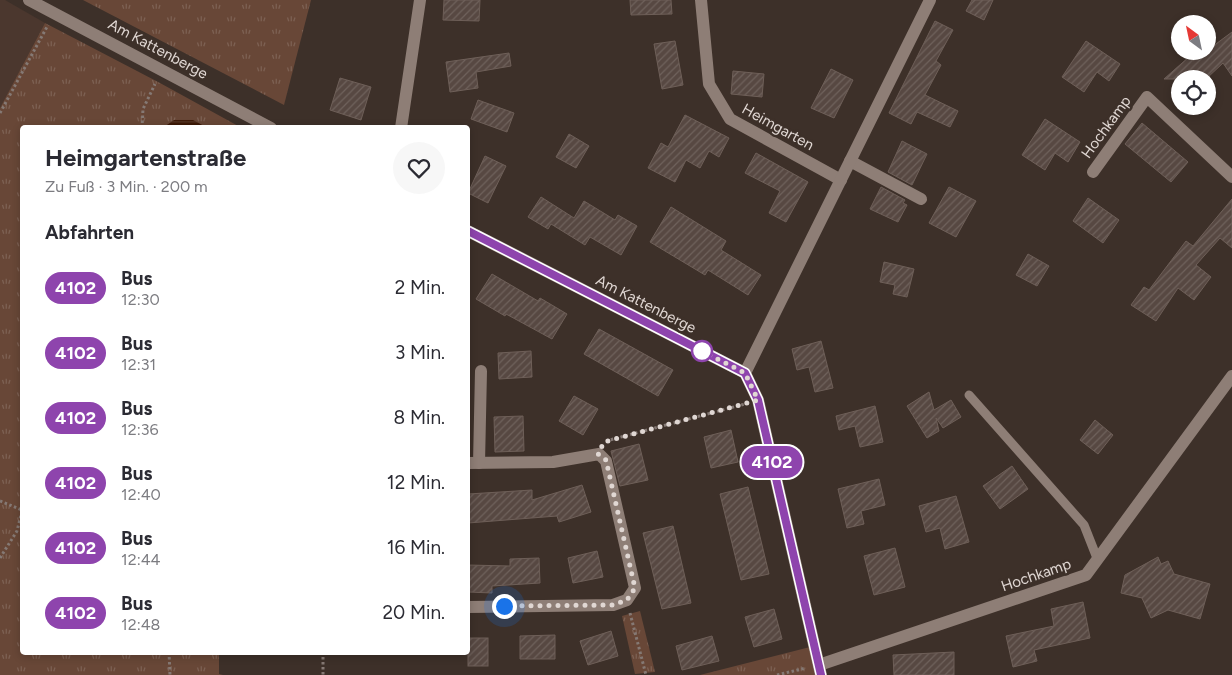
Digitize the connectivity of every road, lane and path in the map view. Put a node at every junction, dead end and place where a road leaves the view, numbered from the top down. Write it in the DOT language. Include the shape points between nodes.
graph roads {
  1 [pos="29,0"];
  2 [pos="420,0"];
  3 [pos="701,0"];
  4 [pos="930,0"];
  5 [pos="54,13"];
  6 [pos="162,69"];
  7 [pos="0,113"];
  8 [pos="142,125"];
  9 [pos="265,125"];
  10 [pos="401,125"];
  11 [pos="850,161"];
  12 [pos="1092,172"];
  13 [pos="1232,177"];
  14 [pos="841,180"];
  15 [pos="921,198"];
  16 [pos="470,232"];
  17 [pos="480,371"];
  18 [pos="745,373"];
  19 [pos="1232,376"];
  20 [pos="969,395"];
  21 [pos="758,400"];
  22 [pos="598,454"];
  23 [pos="473,463"];
  24 [pos="0,501"];
  25 [pos="20,509"];
  26 [pos="20,518"];
  27 [pos="0,558"];
  28 [pos="1097,558"];
  29 [pos="627,600"];
  30 [pos="470,607"];
  31 [pos="169,655"];
  32 [pos="323,655"];
  33 [pos="820,670"];
  34 [pos="170,675"];
  35 [pos="323,675"];
  36 [pos="646,675"];
  37 [pos="777,675"];
  1 -- 5 [label="street, Am Kattenberge"];
  2 -- 10 [label="street"];
  3 -- 14 [label="street, Heimgarten" via="709,84 730,119"];
  4 -- 11 [label="street"];
  5 -- 6 [label="street, Am Kattenberge"];
  5 -- 7 [label="path"];
  6 -- 8 [label="path" via="143,109"];
  6 -- 9 [label="street, Am Kattenberge"];
  11 -- 14 [label="street"];
  11 -- 15 [label="street"];
  12 -- 13 [label="street, Hochkamp" via="1147,97"];
  14 -- 18 [label="street"];
  16 -- 18 [label="street, Am Kattenberge"];
  17 -- 23 [label="street"];
  18 -- 21 [label="street"];
  19 -- 28 [label="street, Hochkamp"];
  20 -- 28 [label="lane" via="1084,525"];
  21 -- 22 [label="path" via="604,442"];
  21 -- 33 [label="street"];
  22 -- 23 [label="street" via="553,462"];
  22 -- 29 [label="street" via="606,460 635,588"];
  24 -- 25 [label="path"];
  26 -- 27 [label="path" via="17,531"];
  28 -- 33 [label="street, Hochkamp" via="1086,575"];
  29 -- 30 [label="street" via="613,605"];
  29 -- 36 [label="path"];
  31 -- 34 [label="path"];
  32 -- 35 [label="path"];
  33 -- 37 [label="path"];
}
